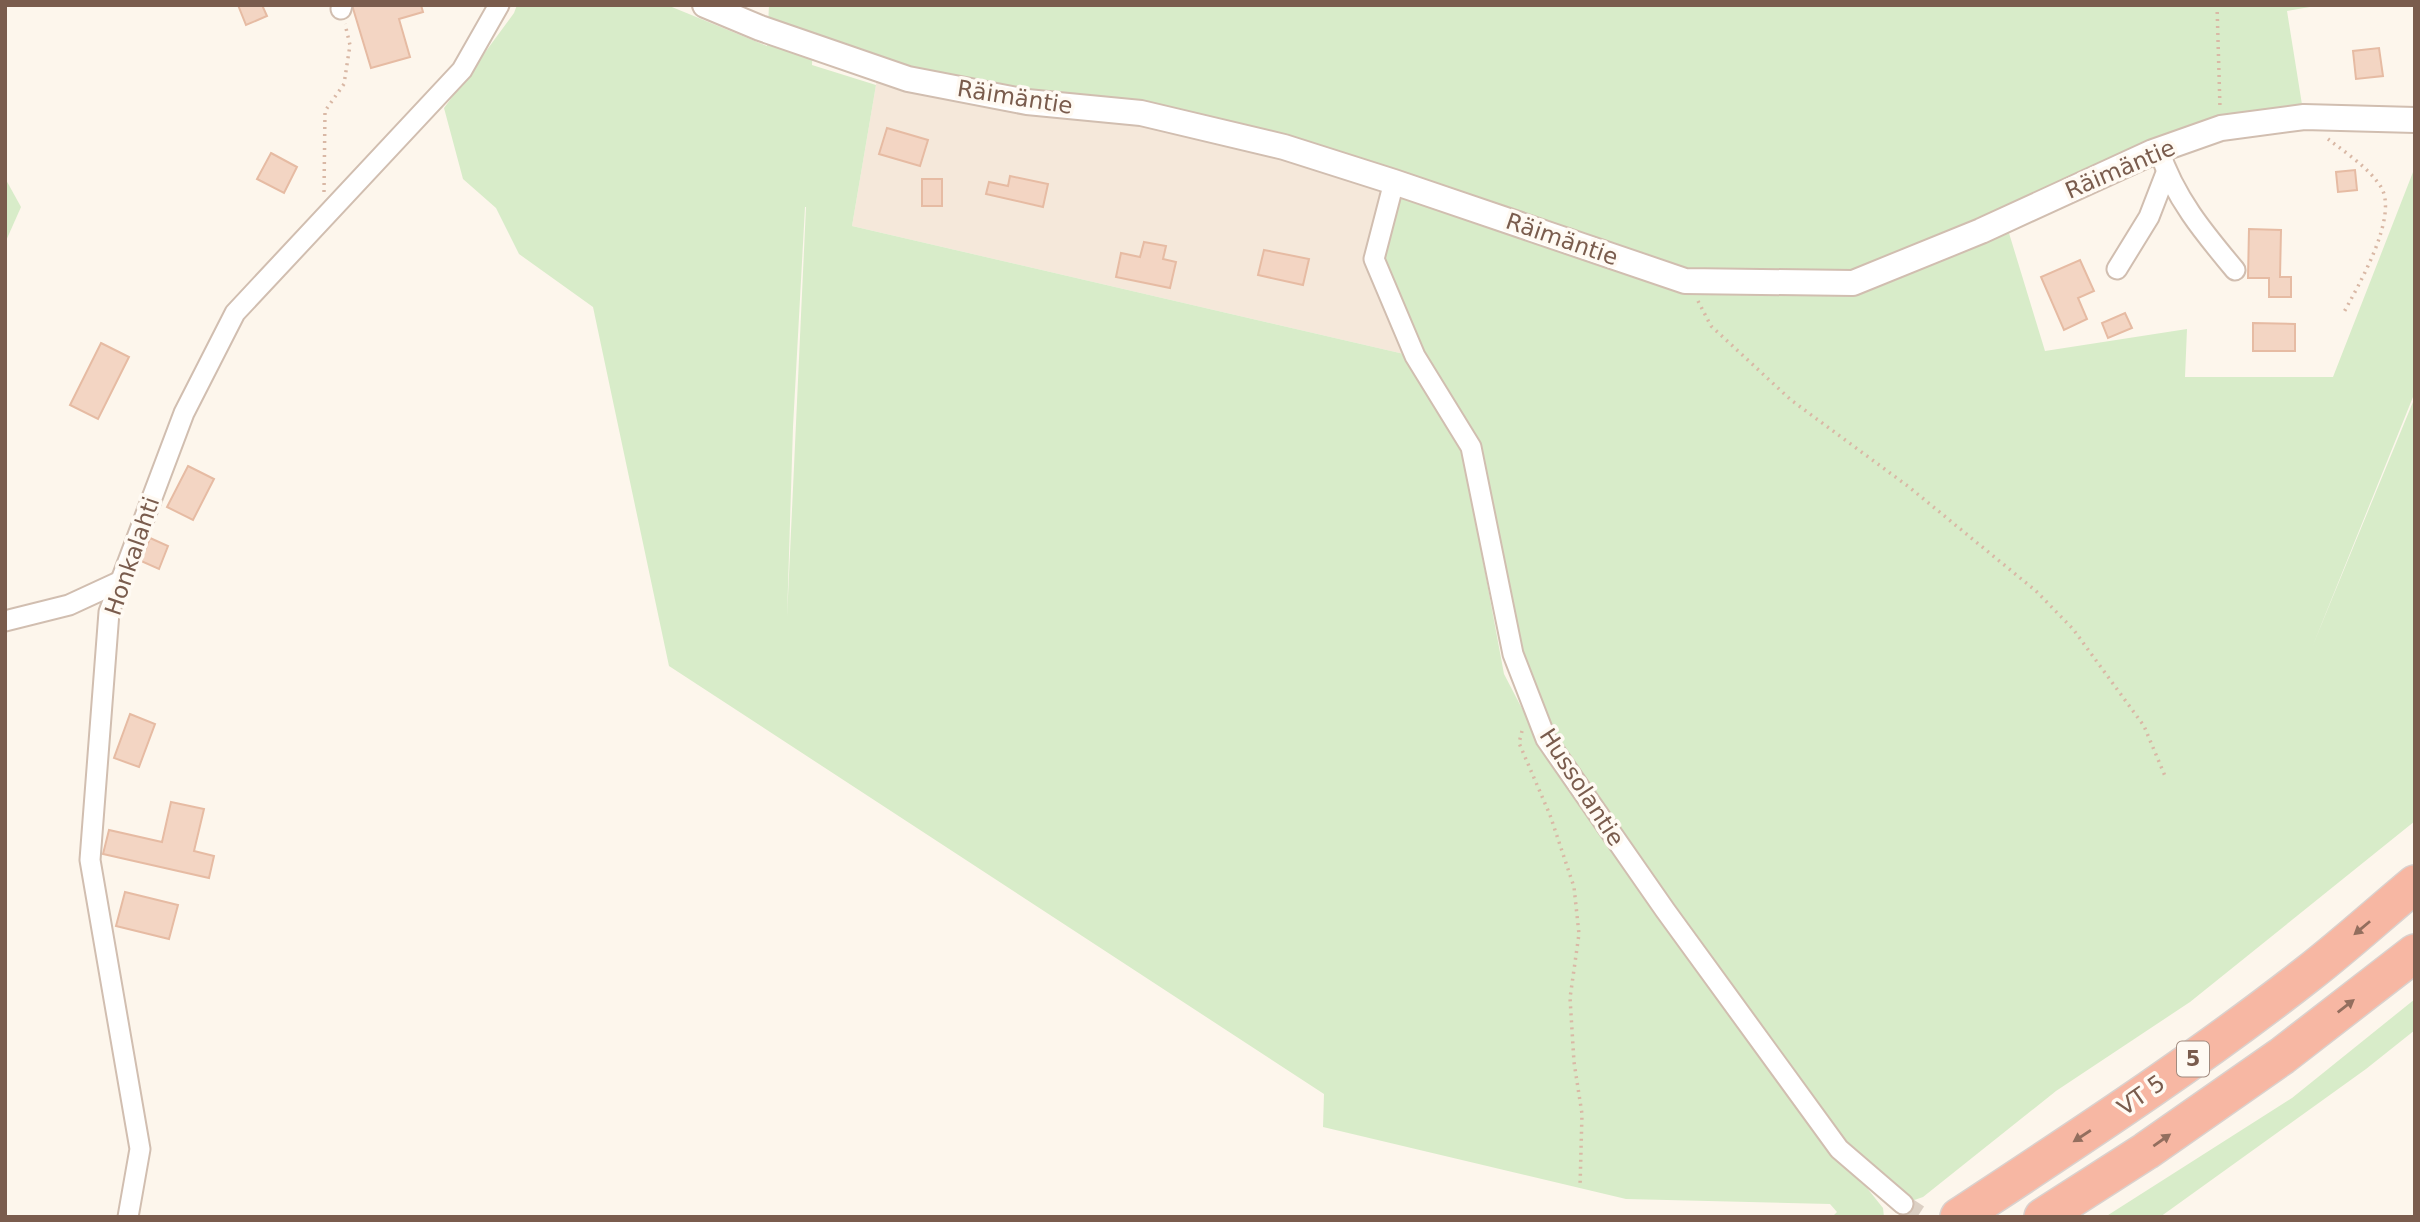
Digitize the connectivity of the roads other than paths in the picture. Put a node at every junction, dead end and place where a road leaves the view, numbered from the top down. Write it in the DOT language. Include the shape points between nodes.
graph roads {
  1 [pos="499,5"];
  2 [pos="705,5"];
  3 [pos="2415,120"];
  4 [pos="2163,162"];
  5 [pos="1394,182"];
  6 [pos="2117,269"];
  7 [pos="2235,270"];
  8 [pos="121,581"];
  9 [pos="5,621"];
  10 [pos="2415,884"];
  11 [pos="2415,953"];
  12 [pos="1903,1204"];
  13 [pos="128,1217"];
  14 [pos="1959,1217"];
  15 [pos="2043,1217"];
  1 -- 8 [label="street, Honkalahti" via="462,70 236,313 184,413"];
  2 -- 5 [label="street, Räimäntie" via="908,79 1027,102 1141,113 1284,147"];
  3 -- 4 [label="street, Räimäntie" via="2304,117 2221,128"];
  4 -- 5 [label="street, Räimäntie" via="1853,283 1685,282"];
  4 -- 6 [label="street" via="2149,217"];
  4 -- 7 [label="street" via="2198,226"];
  5 -- 12 [label="street, Hussolantie" via="1374,259 1415,356 1471,447 1513,654 1546,739 1839,1149"];
  8 -- 9 [label="street" via="69,606"];
  8 -- 13 [label="street, Honkalahti" via="109,612 90,860 140,1149"];
  10 -- 14 [label="highway, VT 5 / 5, one-way" via="2309,973 2194,1058"];
  15 -- 11 [label="highway, 5, one-way" via="2282,1056"];
}
